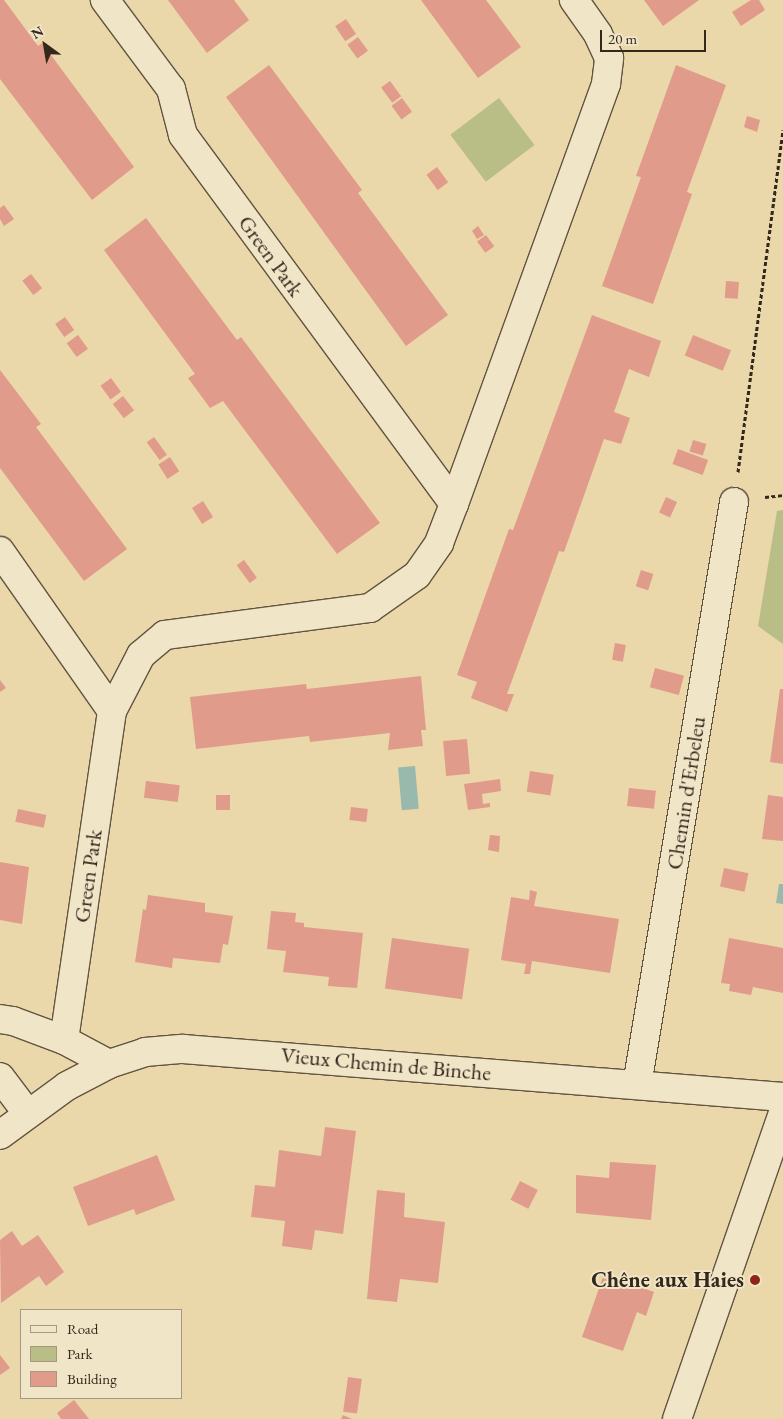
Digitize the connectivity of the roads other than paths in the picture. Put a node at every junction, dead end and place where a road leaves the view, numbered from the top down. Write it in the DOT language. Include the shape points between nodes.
graph roads {
  1 [pos="105,0"];
  2 [pos="574,0"];
  3 [pos="734,502"];
  4 [pos="454,504"];
  5 [pos="0,551"];
  6 [pos="112,711"];
  7 [pos="0,1019"];
  8 [pos="64,1040"];
  9 [pos="109,1064"];
  10 [pos="0,1077"];
  11 [pos="637,1085"];
  12 [pos="783,1097"];
  13 [pos="783,1113"];
  14 [pos="28,1114"];
  15 [pos="0,1135"];
  16 [pos="677,1419"];
  1 -- 4 [label="street, Green Park" via="171,89 182,135"];
  2 -- 4 [label="street, Green Park" via="598,34 609,58 606,84"];
  3 -- 11 [label="street, Chemin d'Erbeleu"];
  4 -- 6 [label="street, Green Park" via="439,543 417,575 396,593 370,608 165,635 141,655"];
  5 -- 6 [label="street"];
  6 -- 8 [label="street, Green Park"];
  7 -- 8 [label="street"];
  8 -- 9 [label="street"];
  9 -- 11 [label="street, Vieux Chemin de Binche" via="145,1052 183,1049"];
  9 -- 14 [label="street, Vieux Chemin de Binche" via="67,1086"];
  10 -- 14 [label="street"];
  11 -- 12 [label="street, Vieux Chemin de Binche"];
  13 -- 16 [label="street"];
  14 -- 15 [label="street, Vieux Chemin de Binche"];
}
